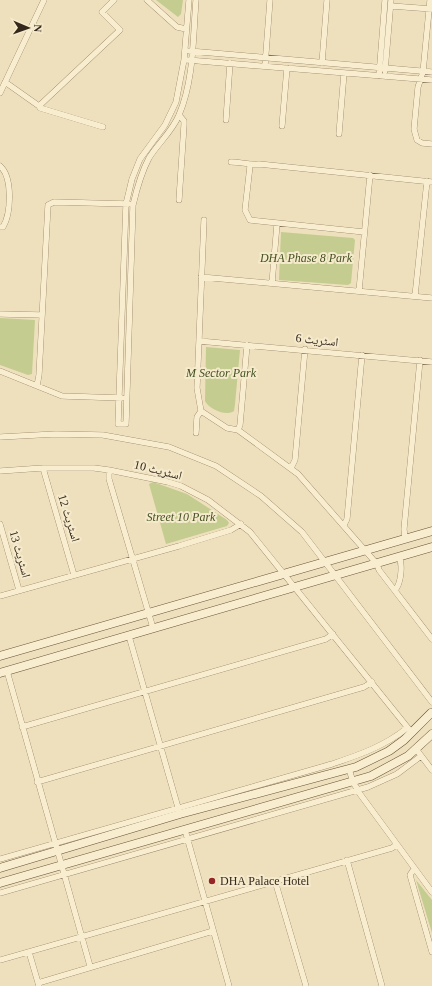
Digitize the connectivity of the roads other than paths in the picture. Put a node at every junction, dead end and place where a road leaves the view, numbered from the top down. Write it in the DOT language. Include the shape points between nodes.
graph roads {
  1 [pos="44,0"];
  2 [pos="114,0"];
  3 [pos="147,0"];
  4 [pos="189,0"];
  5 [pos="196,0"];
  6 [pos="270,0"];
  7 [pos="327,0"];
  8 [pos="385,0"];
  9 [pos="430,0"];
  10 [pos="391,3"];
  11 [pos="430,9"];
  12 [pos="186,29"];
  13 [pos="184,50"];
  14 [pos="191,51"];
  15 [pos="266,58"];
  16 [pos="184,60"];
  17 [pos="191,60"];
  18 [pos="322,63"];
  19 [pos="230,64"];
  20 [pos="265,66"];
  21 [pos="287,68"];
  22 [pos="382,68"];
  23 [pos="423,72"];
  24 [pos="432,72"];
  25 [pos="344,73"];
  26 [pos="382,76"];
  27 [pos="420,79"];
  28 [pos="432,80"];
  29 [pos="5,82"];
  30 [pos="0,92"];
  31 [pos="39,106"];
  32 [pos="179,115"];
  33 [pos="226,120"];
  34 [pos="282,126"];
  35 [pos="103,127"];
  36 [pos="339,134"];
  37 [pos="432,144"];
  38 [pos="231,162"];
  39 [pos="0,166"];
  40 [pos="250,166"];
  41 [pos="370,175"];
  42 [pos="430,181"];
  43 [pos="179,200"];
  44 [pos="126,204"];
  45 [pos="133,204"];
  46 [pos="204,220"];
  47 [pos="277,224"];
  48 [pos="0,227"];
  49 [pos="364,232"];
  50 [pos="201,278"];
  51 [pos="272,283"];
  52 [pos="359,291"];
  53 [pos="415,296"];
  54 [pos="432,298"];
  55 [pos="0,314"];
  56 [pos="42,315"];
  57 [pos="199,341"];
  58 [pos="247,345"];
  59 [pos="305,349"];
  60 [pos="362,355"];
  61 [pos="420,360"];
  62 [pos="432,362"];
  63 [pos="0,371"];
  64 [pos="37,386"];
  65 [pos="119,398"];
  66 [pos="126,398"];
  67 [pos="201,411"];
  68 [pos="238,430"];
  69 [pos="196,433"];
  70 [pos="0,437"];
  71 [pos="43,468"];
  72 [pos="291,468"];
  73 [pos="109,470"];
  74 [pos="0,471"];
  75 [pos="0,524"];
  76 [pos="241,524"];
  77 [pos="344,525"];
  78 [pos="432,531"];
  79 [pos="405,539"];
  80 [pos="432,547"];
  81 [pos="366,551"];
  82 [pos="400,557"];
  83 [pos="132,558"];
  84 [pos="325,562"];
  85 [pos="377,564"];
  86 [pos="285,574"];
  87 [pos="74,575"];
  88 [pos="335,576"];
  89 [pos="296,587"];
  90 [pos="19,590"];
  91 [pos="395,590"];
  92 [pos="0,596"];
  93 [pos="149,614"];
  94 [pos="153,628"];
  95 [pos="333,634"];
  96 [pos="129,636"];
  97 [pos="432,639"];
  98 [pos="0,656"];
  99 [pos="3,672"];
  100 [pos="372,682"];
  101 [pos="144,691"];
  102 [pos="432,702"];
  103 [pos="432,712"];
  104 [pos="22,727"];
  105 [pos="410,731"];
  106 [pos="432,734"];
  107 [pos="160,746"];
  108 [pos="419,753"];
  109 [pos="349,769"];
  110 [pos="432,770"];
  111 [pos="37,782"];
  112 [pos="352,782"];
  113 [pos="357,790"];
  114 [pos="179,811"];
  115 [pos="185,830"];
  116 [pos="188,840"];
  117 [pos="55,844"];
  118 [pos="396,845"];
  119 [pos="58,852"];
  120 [pos="347,860"];
  121 [pos="1,862"];
  122 [pos="62,866"];
  123 [pos="414,869"];
  124 [pos="64,875"];
  125 [pos="275,881"];
  126 [pos="0,883"];
  127 [pos="432,892"];
  128 [pos="0,893"];
  129 [pos="204,901"];
  130 [pos="213,932"];
  131 [pos="82,936"];
  132 [pos="29,952"];
  133 [pos="432,952"];
  134 [pos="0,960"];
  135 [pos="90,966"];
  136 [pos="39,984"];
  137 [pos="229,986"];
  138 [pos="306,986"];
  139 [pos="382,986"];
  1 -- 29 [label="street"];
  2 -- 31 [label="street" via="102,12 120,30"];
  3 -- 12 [label="street" via="177,28"];
  4 -- 12 [label="street"];
  5 -- 14 [label="street"];
  6 -- 15 [label="street"];
  7 -- 18 [label="street"];
  8 -- 22 [label="street"];
  9 -- 11 [label="street"];
  10 -- 11 [label="street"];
  10 -- 22 [label="street"];
  11 -- 23 [label="street"];
  12 -- 13 [label="street"];
  13 -- 14 [label="street"];
  13 -- 16 [label="street"];
  14 -- 15 [label="street"];
  14 -- 17 [label="street"];
  15 -- 18 [label="street"];
  15 -- 20 [label="street"];
  16 -- 17 [label="street"];
  16 -- 44 [label="street" via="176,102 162,130 140,160"];
  17 -- 19 [label="street"];
  17 -- 32 [label="street"];
  18 -- 22 [label="street"];
  19 -- 20 [label="street"];
  19 -- 33 [label="street"];
  20 -- 21 [label="street"];
  21 -- 25 [label="street"];
  21 -- 34 [label="street"];
  22 -- 23 [label="street"];
  22 -- 26 [label="street"];
  23 -- 24 [label="street"];
  23 -- 27 [label="street"];
  25 -- 26 [label="street"];
  25 -- 36 [label="street"];
  26 -- 27 [label="street"];
  27 -- 28 [label="street"];
  27 -- 37 [label="street" via="415,136 422,143"];
  29 -- 30 [label="street"];
  29 -- 31 [label="street"];
  31 -- 35 [label="street"];
  32 -- 43 [label="street" via="184,125"];
  32 -- 45 [label="street" via="150,158 141,176"];
  38 -- 40 [label="street" via="242,162"];
  39 -- 48 [label="street" via="9,182 8,220"];
  40 -- 41 [label="street" via="259,164"];
  40 -- 47 [label="street" via="245,210 247,216 256,222"];
  41 -- 42 [label="street"];
  41 -- 49 [label="street"];
  42 -- 53 [label="street"];
  44 -- 45 [label="street"];
  44 -- 56 [label="street" via="54,202 48,205"];
  44 -- 65 [label="street"];
  45 -- 66 [label="street"];
  46 -- 50 [label="street"];
  47 -- 49 [label="street"];
  47 -- 51 [label="street"];
  49 -- 52 [label="street"];
  50 -- 51 [label="street"];
  50 -- 57 [label="street"];
  51 -- 52 [label="street"];
  52 -- 53 [label="street"];
  53 -- 54 [label="street"];
  55 -- 56 [label="street"];
  56 -- 64 [label="street" via="40,375"];
  57 -- 58 [label="street, اسٹریٹ 6"];
  57 -- 67 [label="street" via="197,388"];
  58 -- 59 [label="street, اسٹریٹ 6"];
  58 -- 68 [label="street"];
  59 -- 60 [label="street, اسٹریٹ 6"];
  59 -- 72 [label="street" via="295,460"];
  60 -- 61 [label="street, اسٹریٹ 6"];
  60 -- 77 [label="street" via="347,519"];
  61 -- 62 [label="street, اسٹریٹ 6"];
  61 -- 79 [label="street"];
  63 -- 64 [label="street"];
  64 -- 65 [label="street" via="62,396"];
  65 -- 66 [label="street"];
  65 -- 66 [label="street" via="118,424 126,424"];
  67 -- 68 [label="street" via="227,428"];
  67 -- 69 [label="street" via="196,417"];
  68 -- 72 [label="street"];
  70 -- 84 [label="street" via="102,435 169,447 216,466 261,496 302,532"];
  71 -- 73 [label="street, اسٹریٹ 10"];
  71 -- 74 [label="street, اسٹریٹ 10"];
  71 -- 87 [label="street, اسٹریٹ 12"];
  72 -- 77 [label="street"];
  73 -- 76 [label="street, اسٹریٹ 10" via="151,477 181,486 208,500"];
  73 -- 83 [label="street" via="109,479"];
  75 -- 90 [label="street, اسٹریٹ 13"];
  76 -- 83 [label="street" via="231,530"];
  76 -- 86 [label="street, اسٹریٹ 10"];
  77 -- 81 [label="street"];
  78 -- 79 [label="street"];
  79 -- 81 [label="street"];
  80 -- 82 [label="street"];
  81 -- 84 [label="street"];
  81 -- 85 [label="street"];
  82 -- 85 [label="street"];
  82 -- 91 [label="street" via="398,586"];
  83 -- 87 [label="street"];
  83 -- 93 [label="street"];
  84 -- 86 [label="street"];
  84 -- 88 [label="street"];
  85 -- 88 [label="street"];
  85 -- 91 [label="street"];
  86 -- 89 [label="street, اسٹریٹ 10"];
  86 -- 93 [label="street"];
  87 -- 90 [label="street"];
  88 -- 89 [label="street"];
  88 -- 102 [label="street"];
  89 -- 94 [label="street"];
  89 -- 95 [label="street, اسٹریٹ 10"];
  90 -- 92 [label="street"];
  91 -- 97 [label="street"];
  93 -- 94 [label="street"];
  93 -- 98 [label="street"];
  94 -- 96 [label="street"];
  95 -- 100 [label="street, اسٹریٹ 10"];
  95 -- 101 [label="street" via="326,639"];
  96 -- 99 [label="street"];
  96 -- 101 [label="street"];
  99 -- 104 [label="street"];
  100 -- 105 [label="street, اسٹریٹ 10"];
  100 -- 107 [label="street" via="364,688"];
  101 -- 104 [label="street"];
  101 -- 107 [label="street"];
  103 -- 105 [label="street"];
  104 -- 111 [label="street"];
  105 -- 109 [label="street" via="389,751"];
  105 -- 114 [label="street" via="352,757"];
  106 -- 108 [label="street"];
  107 -- 111 [label="street"];
  107 -- 114 [label="street"];
  108 -- 110 [label="street"];
  108 -- 112 [label="street" via="371,776"];
  108 -- 113 [label="street" via="397,774"];
  109 -- 112 [label="street"];
  109 -- 114 [label="street"];
  111 -- 117 [label="street"];
  112 -- 113 [label="street"];
  112 -- 115 [label="street"];
  113 -- 116 [label="street"];
  113 -- 118 [label="street"];
  114 -- 117 [label="street"];
  114 -- 119 [label="street"];
  115 -- 116 [label="street"];
  115 -- 122 [label="street"];
  116 -- 124 [label="street"];
  116 -- 129 [label="street"];
  117 -- 119 [label="street"];
  117 -- 121 [label="street"];
  118 -- 120 [label="street"];
  118 -- 123 [label="street"];
  119 -- 121 [label="street"];
  119 -- 122 [label="street"];
  120 -- 125 [label="street"];
  120 -- 139 [label="street"];
  122 -- 124 [label="street"];
  122 -- 126 [label="street"];
  123 -- 127 [label="street"];
  123 -- 133 [label="street" via="410,875"];
  124 -- 128 [label="street"];
  124 -- 131 [label="street"];
  125 -- 129 [label="street"];
  125 -- 138 [label="street"];
  129 -- 130 [label="street"];
  129 -- 131 [label="street"];
  130 -- 135 [label="street"];
  130 -- 137 [label="street"];
  131 -- 132 [label="street"];
  131 -- 135 [label="street"];
  132 -- 134 [label="street"];
  132 -- 136 [label="street"];
  135 -- 136 [label="street"];
}
